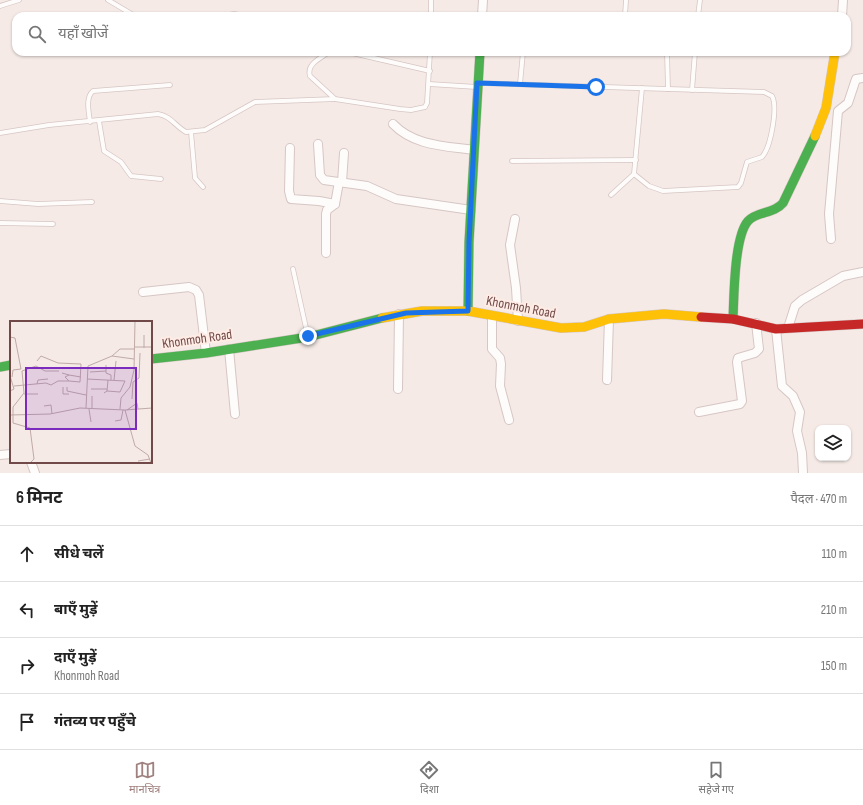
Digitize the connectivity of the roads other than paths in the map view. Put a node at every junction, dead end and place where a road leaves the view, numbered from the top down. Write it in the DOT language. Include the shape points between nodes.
graph roads {
  1 [pos="19,0"];
  2 [pos="108,0"];
  3 [pos="431,0"];
  4 [pos="484,0"];
  5 [pos="626,0"];
  6 [pos="700,0"];
  7 [pos="844,0"];
  8 [pos="0,6"];
  9 [pos="128,12"];
  10 [pos="431,12"];
  11 [pos="482,12"];
  12 [pos="625,12"];
  13 [pos="698,12"];
  14 [pos="842,12"];
  15 [pos="324,56"];
  16 [pos="365,56"];
  17 [pos="430,56"];
  18 [pos="480,56"];
  19 [pos="523,56"];
  20 [pos="667,56"];
  21 [pos="695,56"];
  22 [pos="834,56"];
  23 [pos="430,71"];
  24 [pos="863,78"];
  25 [pos="429,84"];
  26 [pos="520,84"];
  27 [pos="170,85"];
  28 [pos="477,85"];
  29 [pos="642,88"];
  30 [pos="668,89"];
  31 [pos="692,90"];
  32 [pos="335,99"];
  33 [pos="826,108"];
  34 [pos="838,111"];
  35 [pos="99,121"];
  36 [pos="90,122"];
  37 [pos="393,124"];
  38 [pos="191,132"];
  39 [pos="0,133"];
  40 [pos="318,144"];
  41 [pos="290,148"];
  42 [pos="474,150"];
  43 [pos="344,153"];
  44 [pos="636,160"];
  45 [pos="512,161"];
  46 [pos="634,174"];
  47 [pos="161,179"];
  48 [pos="340,182"];
  49 [pos="203,187"];
  50 [pos="611,195"];
  51 [pos="0,201"];
  52 [pos="92,202"];
  53 [pos="336,204"];
  54 [pos="471,210"];
  55 [pos="515,219"];
  56 [pos="0,223"];
  57 [pos="53,224"];
  58 [pos="831,238"];
  59 [pos="326,253"];
  60 [pos="293,269"];
  61 [pos="863,272"];
  62 [pos="143,292"];
  63 [pos="468,311"];
  64 [pos="399,314"];
  65 [pos="492,316"];
  66 [pos="608,319"];
  67 [pos="733,319"];
  68 [pos="518,322"];
  69 [pos="756,324"];
  70 [pos="863,324"];
  71 [pos="788,328"];
  72 [pos="776,329"];
  73 [pos="308,336"];
  74 [pos="229,349"];
  75 [pos="206,353"];
  76 [pos="152,358"];
  77 [pos="10,365"];
  78 [pos="0,367"];
  79 [pos="607,380"];
  80 [pos="398,389"];
  81 [pos="699,412"];
  82 [pos="235,414"];
  83 [pos="509,420"];
  84 [pos="10,454"];
  85 [pos="0,455"];
  86 [pos="31,463"];
  87 [pos="35,473"];
  88 [pos="803,473"];
  1 -- 8 [label="lane"];
  2 -- 9 [label="lane"];
  3 -- 10 [label="lane"];
  4 -- 11 [label="street"];
  5 -- 12 [label="lane"];
  6 -- 13 [label="lane"];
  7 -- 14 [label="street"];
  15 -- 32 [label="lane" via="310,66 308,71 310,76"];
  16 -- 23 [label="lane"];
  17 -- 23 [label="lane"];
  18 -- 28 [label="main road"];
  19 -- 26 [label="lane"];
  20 -- 30 [label="lane"];
  21 -- 31 [label="lane"];
  22 -- 33 [label="main road"];
  23 -- 25 [label="lane"];
  24 -- 34 [label="street" via="856,79 848,103"];
  25 -- 28 [label="lane"];
  25 -- 32 [label="lane" via="428,102 420,109 400,109"];
  26 -- 28 [label="lane"];
  26 -- 29 [label="lane"];
  27 -- 36 [label="lane" via="93,91 88,99"];
  28 -- 42 [label="main road"];
  29 -- 30 [label="lane"];
  29 -- 44 [label="lane"];
  30 -- 31 [label="lane"];
  31 -- 46 [label="lane" via="769,93 774,105 770,138 765,153 762,157 747,162 741,183 734,188 663,191 649,186"];
  32 -- 38 [label="lane" via="255,102 209,128"];
  33 -- 34 [label="street"];
  33 -- 67 [label="main road" via="811,146 779,208 754,217 746,223 742,232"];
  34 -- 58 [label="street" via="829,214"];
  35 -- 36 [label="lane"];
  35 -- 38 [label="lane" via="158,114 166,115 181,129"];
  35 -- 47 [label="lane" via="102,148 106,154 121,162 131,176"];
  36 -- 39 [label="lane"];
  37 -- 42 [label="street" via="412,139 440,146"];
  38 -- 49 [label="lane" via="195,178"];
  40 -- 48 [label="street" via="321,178"];
  41 -- 53 [label="street" via="291,199"];
  42 -- 54 [label="main road"];
  43 -- 48 [label="street"];
  44 -- 45 [label="lane"];
  44 -- 46 [label="lane"];
  46 -- 50 [label="lane"];
  48 -- 53 [label="street"];
  48 -- 54 [label="street" via="374,189 396,199"];
  51 -- 52 [label="lane" via="38,204"];
  53 -- 59 [label="street" via="327,210 326,214"];
  54 -- 63 [label="main road"];
  55 -- 68 [label="street" via="510,245"];
  56 -- 57 [label="lane"];
  60 -- 73 [label="lane"];
  61 -- 71 [label="street" via="843,276 802,300 796,306"];
  62 -- 75 [label="street" via="189,287 196,290 199,295"];
  63 -- 64 [label="main road, Khonmoh Road"];
  63 -- 65 [label="main road, Khonmoh Road"];
  64 -- 73 [label="main road, Khonmoh Road"];
  64 -- 80 [label="street"];
  65 -- 68 [label="main road, Khonmoh Road"];
  65 -- 83 [label="street" via="492,349 500,358 500,386"];
  66 -- 67 [label="main road, Khonmoh Road" via="664,314"];
  66 -- 68 [label="main road, Khonmoh Road" via="573,328"];
  66 -- 79 [label="street"];
  67 -- 69 [label="main road, Khonmoh Road"];
  69 -- 72 [label="main road, Khonmoh Road"];
  69 -- 81 [label="street" via="760,349 755,354 741,357 737,362 742,401 740,404"];
  70 -- 71 [label="main road, Khonmoh Road"];
  71 -- 72 [label="main road, Khonmoh Road"];
  72 -- 88 [label="street" via="782,386 793,396 800,412 797,431"];
  73 -- 74 [label="main road, Khonmoh Road"];
  74 -- 75 [label="main road, Khonmoh Road"];
  74 -- 82 [label="street"];
  75 -- 76 [label="main road, Khonmoh Road"];
  77 -- 78 [label="main road"];
  84 -- 85 [label="street"];
  86 -- 87 [label="street"];
}
